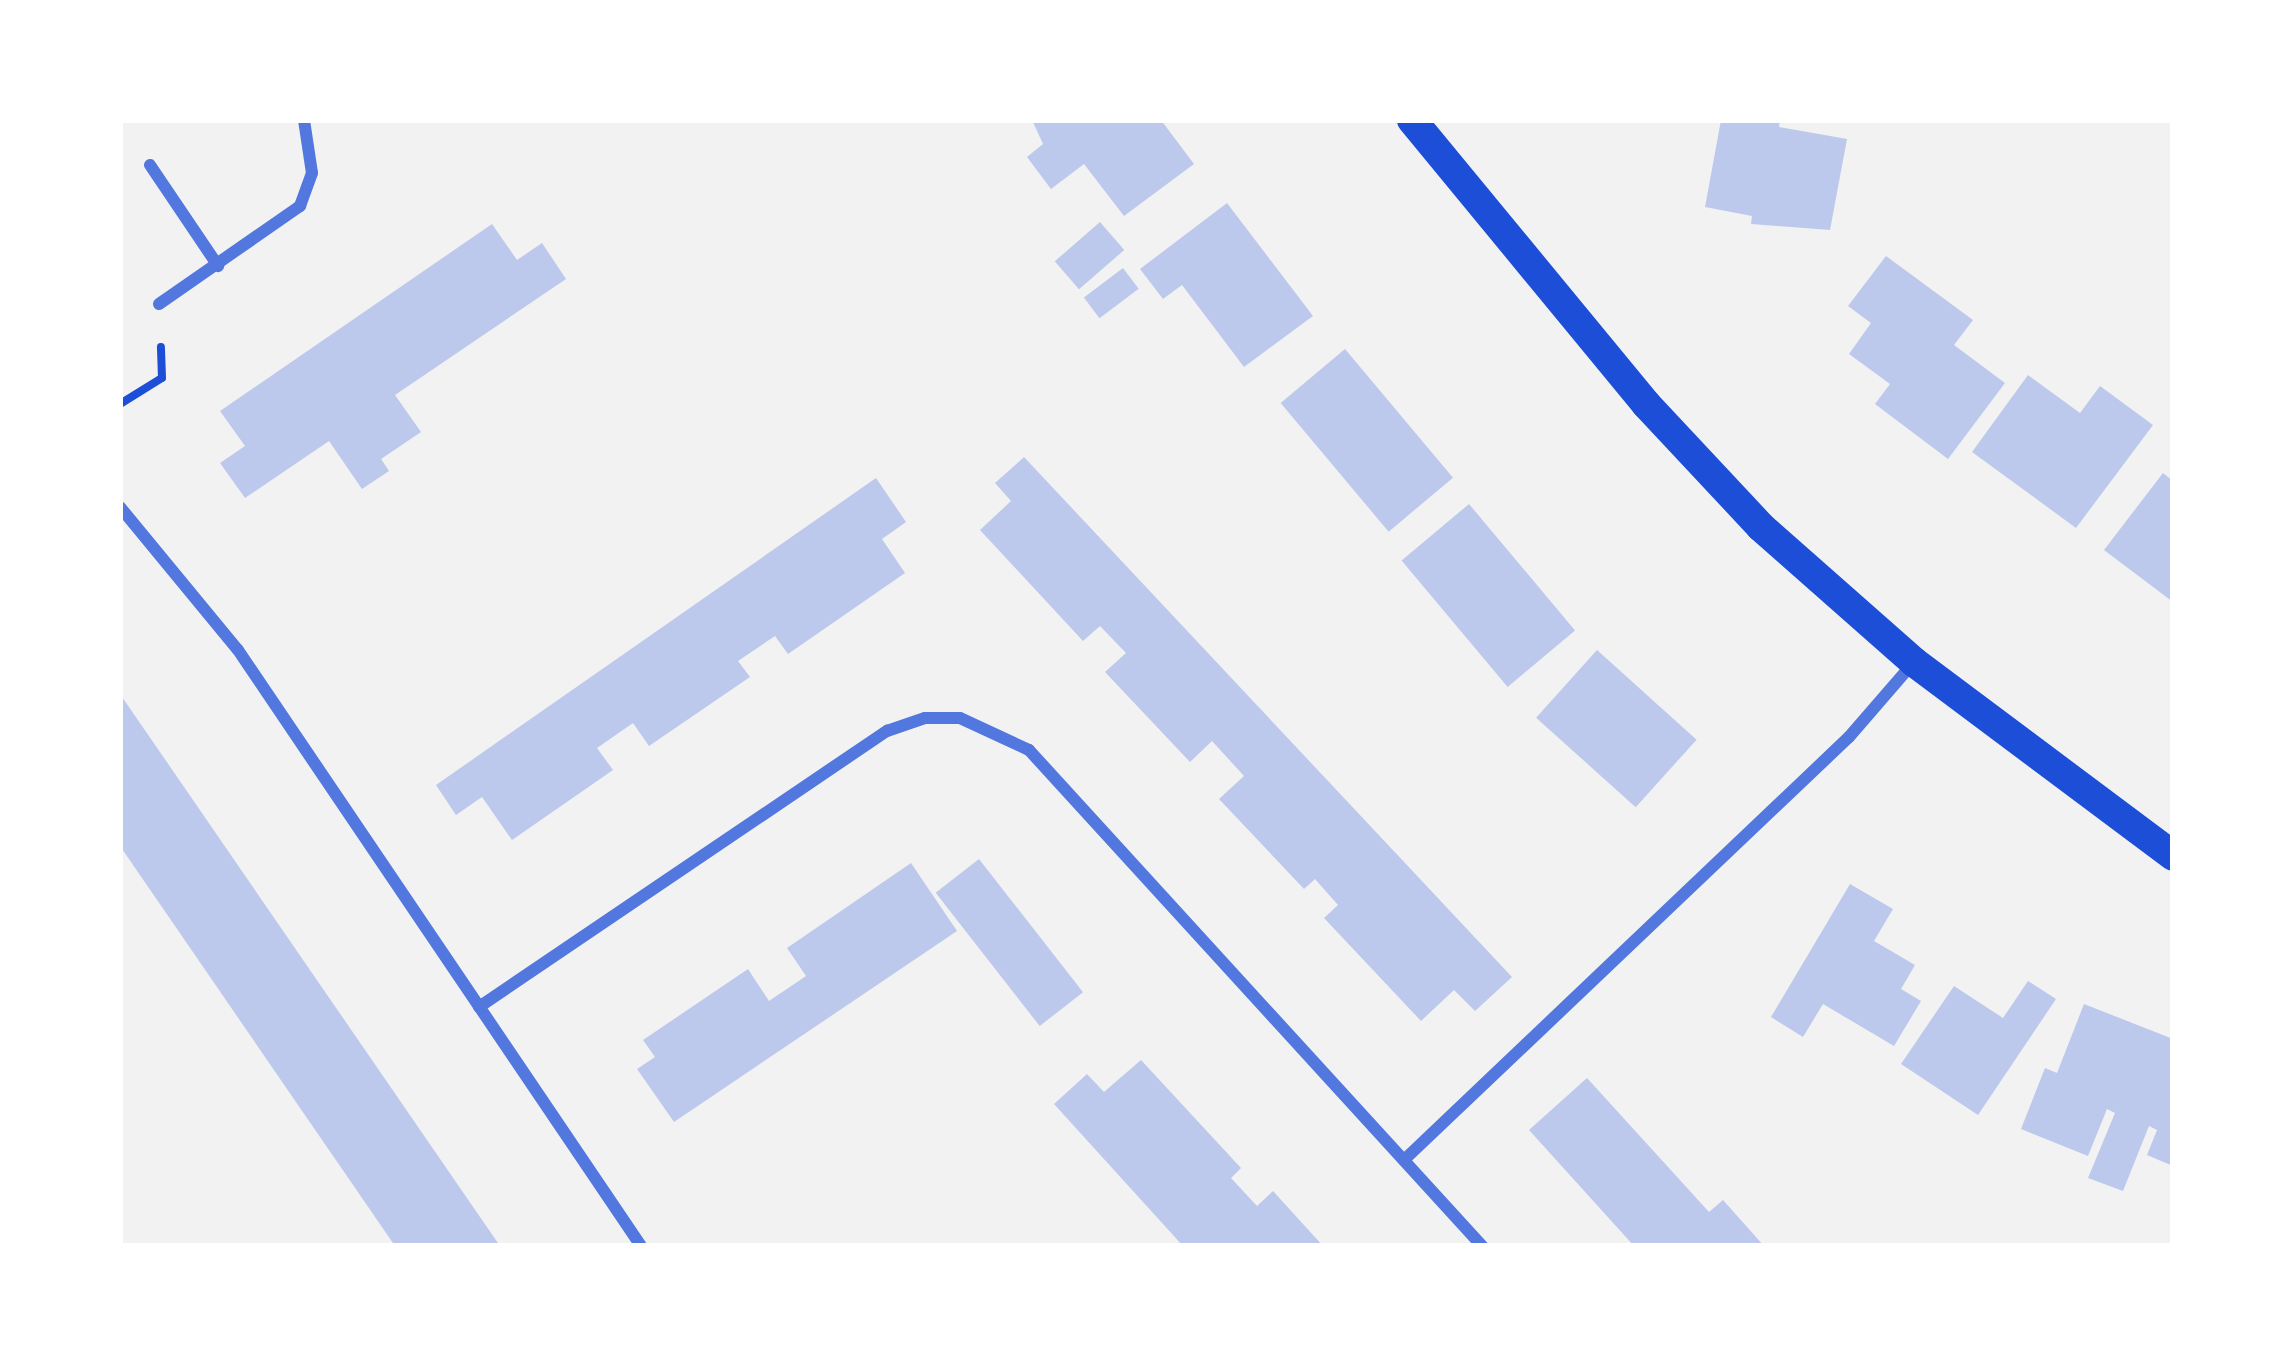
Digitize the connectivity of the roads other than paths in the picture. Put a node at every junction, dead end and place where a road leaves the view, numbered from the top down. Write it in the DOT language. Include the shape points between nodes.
graph roads {
  1 [pos="304,120"];
  2 [pos="1412,120"];
  3 [pos="150,165"];
  4 [pos="218,266"];
  5 [pos="159,304"];
  6 [pos="120,507"];
  7 [pos="1914,662"];
  8 [pos="2173,856"];
  9 [pos="479,1007"];
  10 [pos="1405,1160"];
  11 [pos="640,1246"];
  12 [pos="1482,1246"];
  1 -- 4 [label="street" via="312,173 300,206"];
  2 -- 7 [label="main road" via="1646,404 1761,527"];
  3 -- 4 [label="street"];
  4 -- 5 [label="street"];
  6 -- 9 [label="street" via="238,650"];
  7 -- 8 [label="main road"];
  7 -- 10 [label="street" via="1849,737"];
  9 -- 10 [label="street" via="887,731 925,718 960,718 1030,750"];
  9 -- 11 [label="street"];
  10 -- 12 [label="street"];
}
